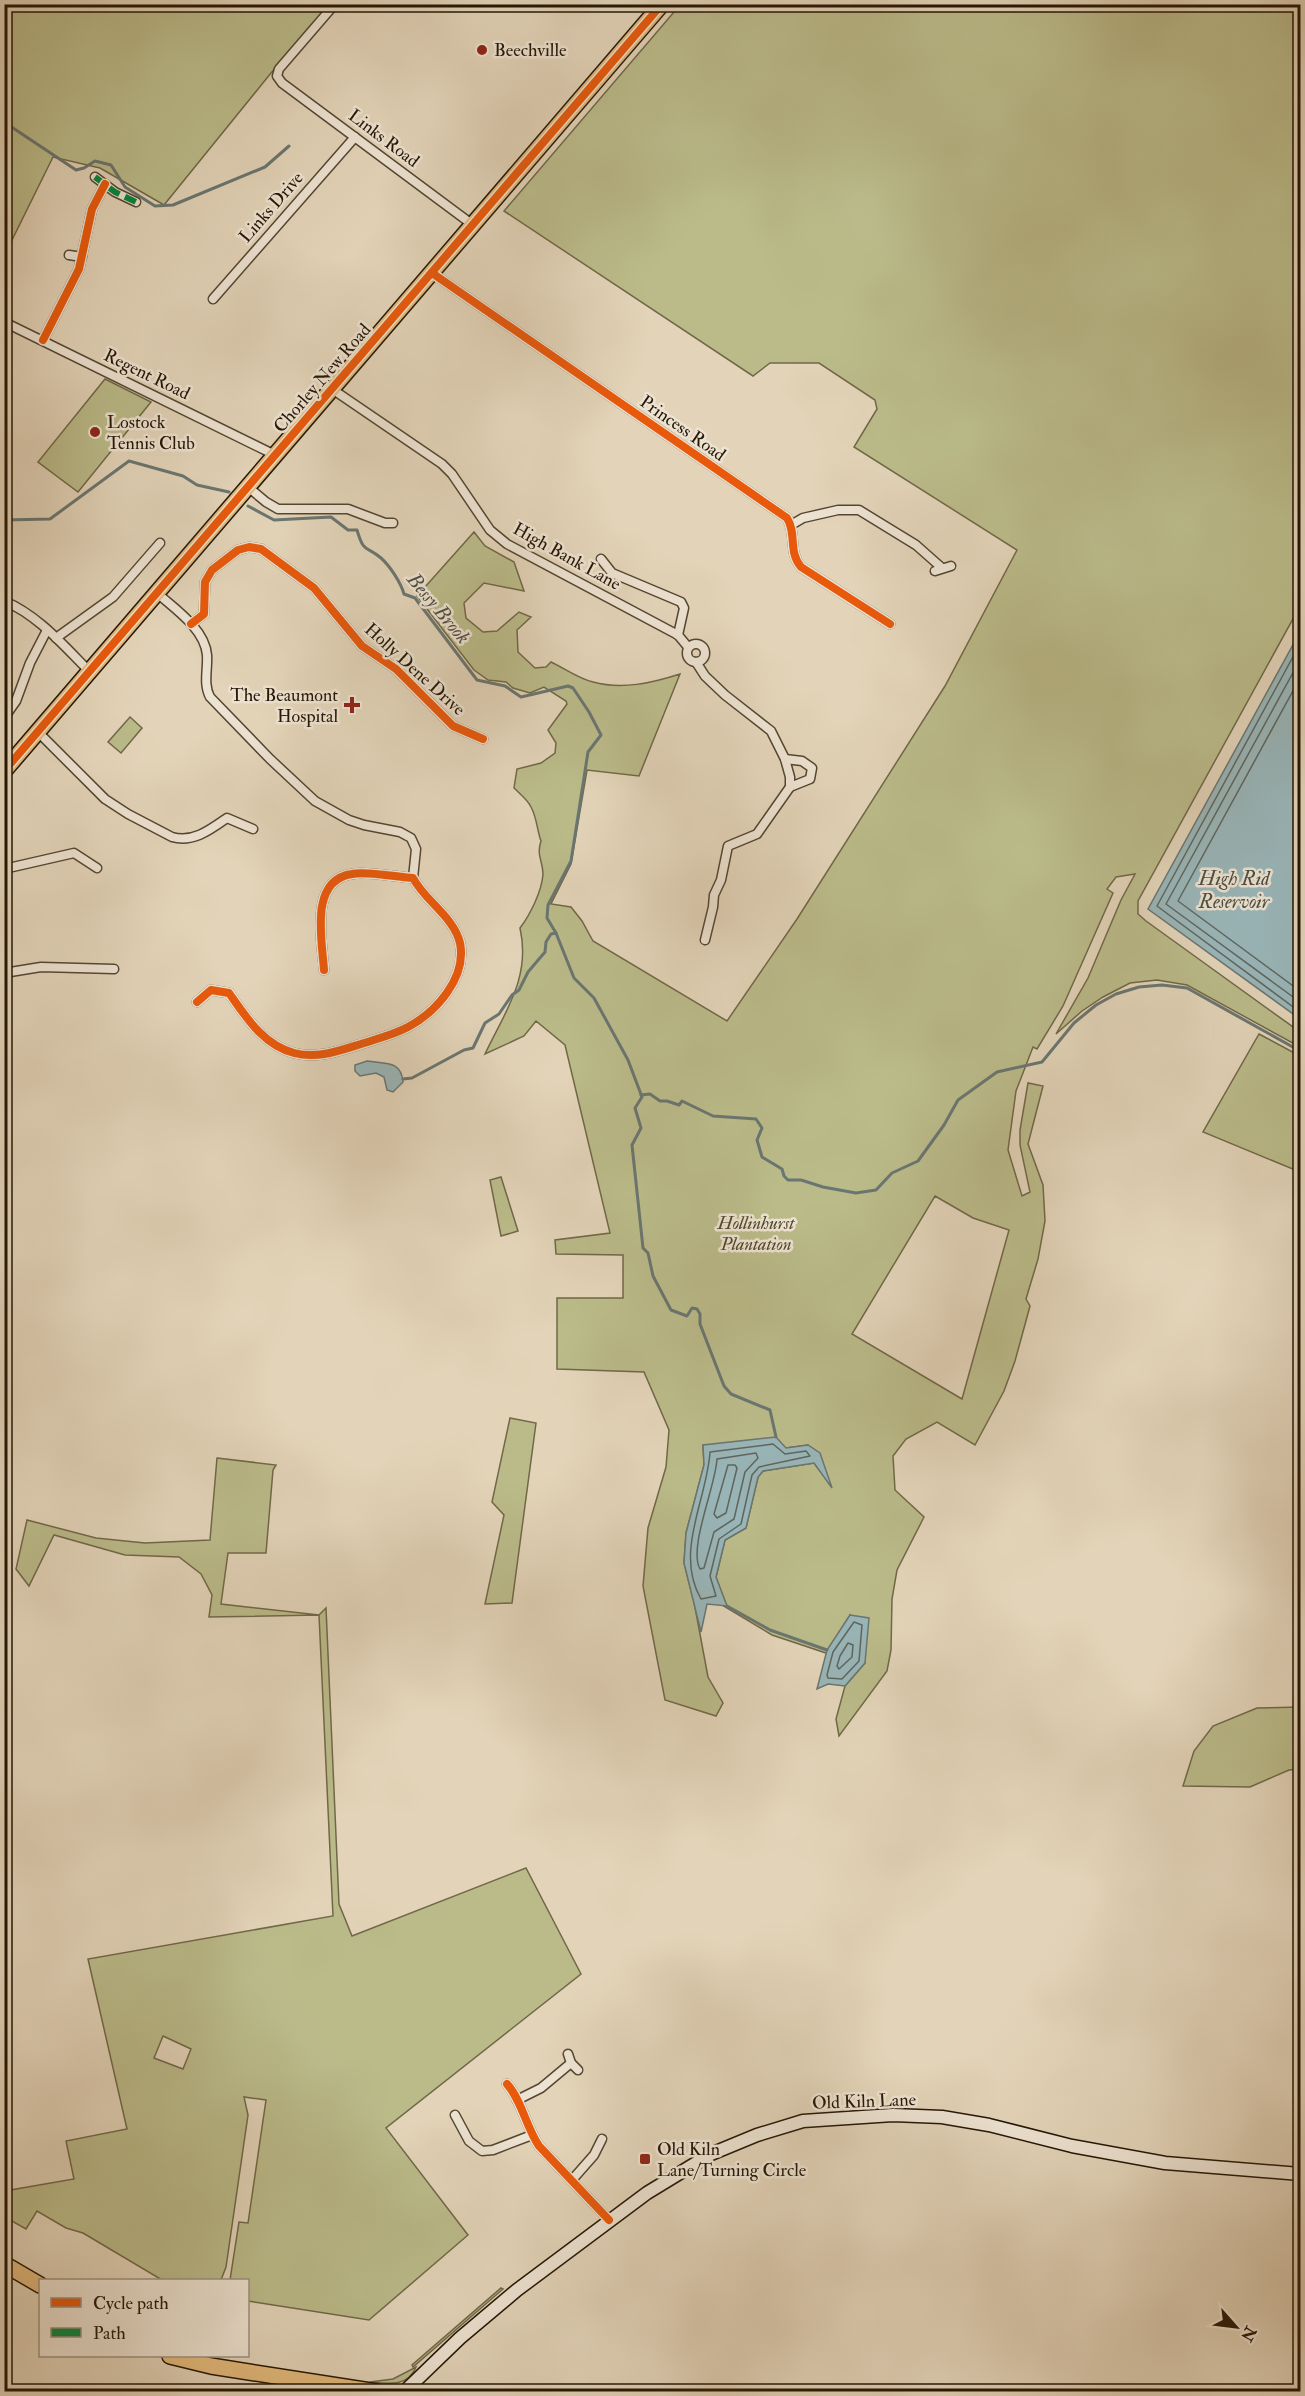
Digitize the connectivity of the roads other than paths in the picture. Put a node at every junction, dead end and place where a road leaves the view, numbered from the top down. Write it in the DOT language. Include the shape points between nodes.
graph roads {
  1 [pos="335,4"];
  2 [pos="662,4"];
  3 [pos="354,137"];
  4 [pos="95,177"];
  5 [pos="105,184"];
  6 [pos="136,202"];
  7 [pos="473,225"];
  8 [pos="69,255"];
  9 [pos="82,257"];
  10 [pos="432,273"];
  11 [pos="213,298"];
  12 [pos="4,322"];
  13 [pos="43,340"];
  14 [pos="332,389"];
  15 [pos="275,455"];
  16 [pos="248,487"];
  17 [pos="395,523"];
  18 [pos="791,525"];
  19 [pos="160,543"];
  20 [pos="601,559"];
  21 [pos="942,569"];
  22 [pos="157,592"];
  23 [pos="4,601"];
  24 [pos="191,624"];
  25 [pos="890,624"];
  26 [pos="47,630"];
  27 [pos="678,635"];
  28 [pos="56,638"];
  29 [pos="688,647"];
  30 [pos="696,662"];
  31 [pos="89,671"];
  32 [pos="4,718"];
  33 [pos="38,732"];
  34 [pos="483,739"];
  35 [pos="785,759"];
  36 [pos="4,771"];
  37 [pos="790,787"];
  38 [pos="253,829"];
  39 [pos="97,868"];
  40 [pos="4,869"];
  41 [pos="413,878"];
  42 [pos="705,940"];
  43 [pos="114,969"];
  44 [pos="324,970"];
  45 [pos="4,974"];
  46 [pos="197,1002"];
  47 [pos="578,2070"];
  48 [pos="507,2084"];
  49 [pos="517,2100"];
  50 [pos="455,2115"];
  51 [pos="532,2135"];
  52 [pos="602,2139"];
  53 [pos="1300,2174"];
  54 [pos="572,2180"];
  55 [pos="609,2220"];
  56 [pos="4,2264"];
  57 [pos="39,2284"];
  58 [pos="177,2357"];
  59 [pos="377,2391"];
  60 [pos="404,2391"];
  1 -- 3 [label="street, Links Road" via="277,76"];
  2 -- 7 [label="highway, Chorley New Road"];
  3 -- 7 [label="street, Links Road"];
  3 -- 11 [label="street, Links Drive"];
  4 -- 5 [label="street"];
  5 -- 6 [label="street"];
  5 -- 9 [label="street" via="92,209"];
  7 -- 10 [label="highway, Chorley New Road"];
  8 -- 9 [label="street"];
  9 -- 13 [label="street"];
  10 -- 14 [label="highway, Chorley New Road"];
  10 -- 18 [label="street, Princess Road" via="787,518"];
  12 -- 13 [label="street, Regent Road"];
  13 -- 15 [label="street, Regent Road"];
  14 -- 15 [label="highway, Chorley New Road"];
  14 -- 27 [label="street, High Bank Lane" via="442,464 490,530 507,544"];
  15 -- 16 [label="highway, Chorley New Road"];
  16 -- 17 [label="street" via="278,509 348,509"];
  16 -- 22 [label="highway, Chorley New Road"];
  18 -- 21 [label="street" via="803,518 838,510 859,510 916,545"];
  18 -- 25 [label="street" via="793,553 801,567"];
  19 -- 28 [label="street" via="150,548 113,597"];
  20 -- 27 [label="street" via="612,573 681,602 684,617"];
  22 -- 24 [label="street"];
  22 -- 31 [label="highway, Chorley New Road"];
  23 -- 26 [label="street" via="17,606"];
  24 -- 34 [label="street, Holly Dene Drive" via="204,614 205,582 212,570 238,550 261,549 314,588 363,646 396,669 453,726"];
  24 -- 41 [label="street" via="207,651 206,688 210,697 315,801 342,817 411,838 416,849"];
  26 -- 28 [label="street"];
  26 -- 32 [label="street" via="16,701"];
  27 -- 29 [label="street, High Bank Lane"];
  28 -- 31 [label="street"];
  29 -- 30 [label="street, High Bank Lane" via="688,658"];
  29 -- 30 [label="street, High Bank Lane" via="697,643 704,648 704,657"];
  30 -- 35 [label="street, High Bank Lane" via="724,695 771,731"];
  31 -- 33 [label="highway, Chorley New Road"];
  33 -- 36 [label="highway, Chorley New Road"];
  33 -- 38 [label="street" via="105,799 172,837 197,837 227,818"];
  35 -- 37 [label="street, High Bank Lane"];
  35 -- 37 [label="street" via="802,761 812,768 810,779"];
  37 -- 42 [label="street" via="757,834 728,846"];
  39 -- 40 [label="street" via="74,853"];
  41 -- 44 [label="street" via="350,874 331,886 321,906"];
  41 -- 46 [label="street" via="455,931 461,954 456,976 443,999 408,1027 329,1054 306,1054 285,1050 259,1033 229,993 211,990"];
  43 -- 45 [label="street" via="41,967"];
  47 -- 49 [label="street" via="569,2059 541,2088"];
  48 -- 49 [label="street"];
  49 -- 51 [label="street"];
  50 -- 51 [label="street" via="458,2129 482,2151"];
  51 -- 54 [label="street"];
  52 -- 54 [label="street" via="597,2156"];
  53 -- 55 [label="main road, Old Kiln Lane" via="1165,2163 942,2117 893,2115 811,2120 757,2135 711,2154"];
  54 -- 55 [label="street"];
  55 -- 60 [label="main road, Old Kiln Lane" via="517,2290"];
  56 -- 57 [label="highway"];
  58 -- 59 [label="highway" via="211,2366"];
}
